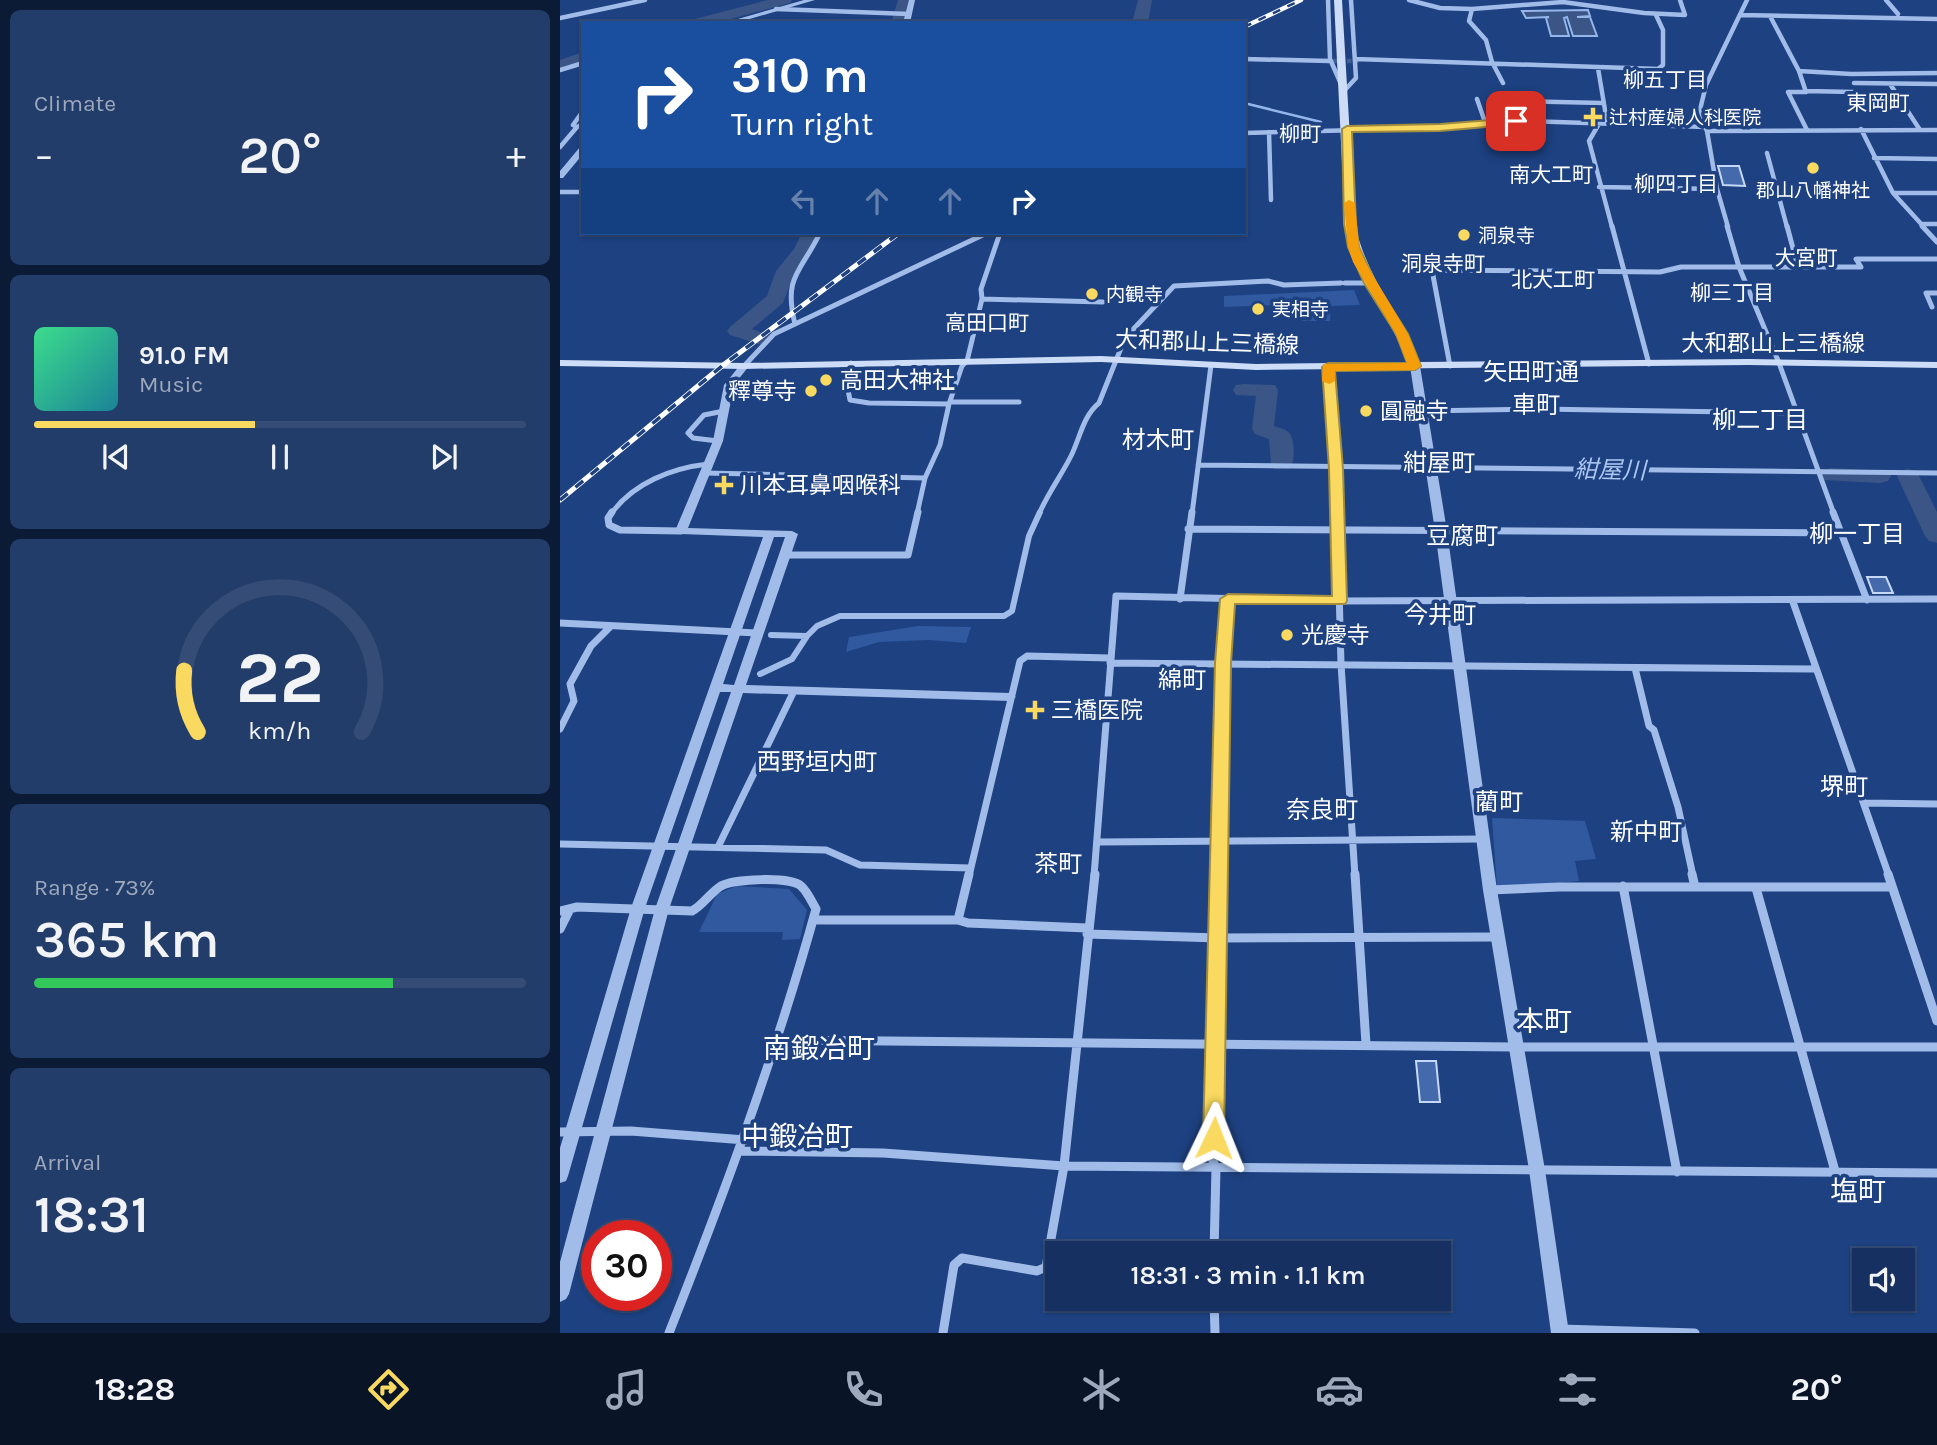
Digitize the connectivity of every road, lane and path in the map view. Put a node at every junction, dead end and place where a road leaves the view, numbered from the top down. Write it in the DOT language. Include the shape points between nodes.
graph roads {
  1 [pos="645,0"];
  2 [pos="812,0"];
  3 [pos="912,0"];
  4 [pos="1328,0"];
  5 [pos="1338,0"];
  6 [pos="1351,0"];
  7 [pos="1409,0"];
  8 [pos="1680,0"];
  9 [pos="1747,0"];
  10 [pos="1886,0"];
  11 [pos="1510,2"];
  12 [pos="776,9"];
  13 [pos="1472,9"];
  14 [pos="909,14"];
  15 [pos="1656,15"];
  16 [pos="1740,15"];
  17 [pos="1898,15"];
  18 [pos="1770,16"];
  19 [pos="560,18"];
  20 [pos="1937,19"];
  21 [pos="734,21"];
  22 [pos="907,21"];
  23 [pos="1285,58"];
  24 [pos="1246,59"];
  25 [pos="1355,60"];
  26 [pos="1407,60"];
  27 [pos="1322,61"];
  28 [pos="1330,61"];
  29 [pos="1365,61"];
  30 [pos="581,63"];
  31 [pos="1495,64"];
  32 [pos="1598,68"];
  33 [pos="560,70"];
  34 [pos="1799,71"];
  35 [pos="1936,74"];
  36 [pos="1503,82"];
  37 [pos="1854,83"];
  38 [pos="1890,84"];
  39 [pos="1937,84"];
  40 [pos="1345,91"];
  41 [pos="1806,91"];
  42 [pos="1856,98"];
  43 [pos="1477,99"];
  44 [pos="1509,101"];
  45 [pos="1603,103"];
  46 [pos="581,114"];
  47 [pos="1486,122"];
  48 [pos="1600,122"];
  49 [pos="1607,122"];
  50 [pos="580,126"];
  51 [pos="1347,129"];
  52 [pos="1706,129"];
  53 [pos="1807,130"];
  54 [pos="1861,130"];
  55 [pos="1920,130"];
  56 [pos="1937,130"];
  57 [pos="1269,132"];
  58 [pos="1246,133"];
  59 [pos="560,148"];
  60 [pos="581,151"];
  61 [pos="1767,153"];
  62 [pos="1874,158"];
  63 [pos="1937,159"];
  64 [pos="560,176"];
  65 [pos="1599,187"];
  66 [pos="1717,189"];
  67 [pos="560,192"];
  68 [pos="581,192"];
  69 [pos="1893,193"];
  70 [pos="1937,193"];
  71 [pos="1270,200"];
  72 [pos="1923,224"];
  73 [pos="1937,224"];
  74 [pos="819,235"];
  75 [pos="983,235"];
  76 [pos="999,235"];
  77 [pos="1937,242"];
  78 [pos="1937,259"];
  79 [pos="1739,267"];
  80 [pos="1798,267"];
  81 [pos="1625,271"];
  82 [pos="1370,283"];
  83 [pos="1937,293"];
  84 [pos="982,299"];
  85 [pos="1103,302"];
  86 [pos="1932,307"];
  87 [pos="795,324"];
  88 [pos="1117,360"];
  89 [pos="967,361"];
  90 [pos="560,363"];
  91 [pos="851,363"];
  92 [pos="1779,363"];
  93 [pos="1649,364"];
  94 [pos="1211,365"];
  95 [pos="1937,365"];
  96 [pos="744,366"];
  97 [pos="1415,366"];
  98 [pos="1450,366"];
  99 [pos="1328,367"];
  100 [pos="1020,402"];
  101 [pos="949,403"];
  102 [pos="724,411"];
  103 [pos="1421,411"];
  104 [pos="1797,413"];
  105 [pos="718,441"];
  106 [pos="1198,465"];
  107 [pos="1335,467"];
  108 [pos="706,469"];
  109 [pos="1430,469"];
  110 [pos="1817,471"];
  111 [pos="1937,473"];
  112 [pos="925,478"];
  113 [pos="1188,529"];
  114 [pos="681,531"];
  115 [pos="1337,531"];
  116 [pos="1441,531"];
  117 [pos="770,533"];
  118 [pos="1842,533"];
  119 [pos="784,555"];
  120 [pos="1180,599"];
  121 [pos="1228,599"];
  122 [pos="1937,599"];
  123 [pos="1450,600"];
  124 [pos="1867,600"];
  125 [pos="1339,601"];
  126 [pos="1793,602"];
  127 [pos="560,624"];
  128 [pos="610,627"];
  129 [pos="737,633"];
  130 [pos="764,634"];
  131 [pos="807,636"];
  132 [pos="1110,660"];
  133 [pos="1223,663"];
  134 [pos="1341,664"];
  135 [pos="1459,666"];
  136 [pos="1635,668"];
  137 [pos="1816,669"];
  138 [pos="760,674"];
  139 [pos="570,684"];
  140 [pos="560,686"];
  141 [pos="716,688"];
  142 [pos="738,688"];
  143 [pos="794,691"];
  144 [pos="1010,697"];
  145 [pos="560,729"];
  146 [pos="1865,803"];
  147 [pos="1937,804"];
  148 [pos="1483,839"];
  149 [pos="1352,840"];
  150 [pos="1221,841"];
  151 [pos="1098,842"];
  152 [pos="560,844"];
  153 [pos="660,846"];
  154 [pos="683,846"];
  155 [pos="718,847"];
  156 [pos="970,868"];
  157 [pos="1623,886"];
  158 [pos="1695,887"];
  159 [pos="1890,887"];
  160 [pos="1756,888"];
  161 [pos="1490,890"];
  162 [pos="638,908"];
  163 [pos="662,909"];
  164 [pos="565,911"];
  165 [pos="813,920"];
  166 [pos="958,920"];
  167 [pos="560,929"];
  168 [pos="1087,931"];
  169 [pos="1498,937"];
  170 [pos="1219,938"];
  171 [pos="1359,938"];
  172 [pos="1937,1021"];
  173 [pos="780,1040"];
  174 [pos="1077,1041"];
  175 [pos="1217,1043"];
  176 [pos="1366,1044"];
  177 [pos="1654,1046"];
  178 [pos="1798,1046"];
  179 [pos="1515,1047"];
  180 [pos="1937,1047"];
  181 [pos="566,1132"];
  182 [pos="603,1132"];
  183 [pos="745,1140"];
  184 [pos="741,1151"];
  185 [pos="1064,1166"];
  186 [pos="1216,1168"];
  187 [pos="1536,1170"];
  188 [pos="1835,1171"];
  189 [pos="1677,1172"];
  190 [pos="1937,1173"];
  191 [pos="560,1176"];
  192 [pos="1214,1241"];
  193 [pos="560,1294"];
  194 [pos="1214,1311"];
  195 [pos="1560,1331"];
  196 [pos="669,1333"];
  197 [pos="943,1333"];
  198 [pos="1215,1333"];
  199 [pos="1695,1333"];
  1 -- 19 [label="street"];
  2 -- 12 [label="street"];
  3 -- 14 [label="street"];
  4 -- 28 [label="street"];
  5 -- 40 [label="main road"];
  6 -- 25 [label="street"];
  7 -- 13 [label="street" via="1440,8"];
  8 -- 15 [label="street" via="1685,15"];
  9 -- 16 [label="street"];
  10 -- 17 [label="street"];
  11 -- 13 [label="street"];
  11 -- 15 [label="street" via="1574,3"];
  12 -- 14 [label="street"];
  12 -- 21 [label="street"];
  13 -- 31 [label="street" via="1468,19 1486,40"];
  14 -- 22 [label="street"];
  15 -- 32 [label="street" via="1663,30 1663,65"];
  16 -- 18 [label="street"];
  16 -- 52 [label="street" via="1706,85 1699,114"];
  18 -- 20 [label="street"];
  18 -- 34 [label="street"];
  23 -- 24 [label="street"];
  23 -- 27 [label="street"];
  23 -- 28 [label="street"];
  25 -- 26 [label="street"];
  25 -- 40 [label="street" via="1356,78"];
  26 -- 29 [label="street"];
  26 -- 31 [label="street"];
  28 -- 40 [label="street" via="1333,76"];
  30 -- 33 [label="street"];
  31 -- 32 [label="street"];
  31 -- 36 [label="street"];
  32 -- 45 [label="street"];
  34 -- 35 [label="street"];
  34 -- 41 [label="street"];
  37 -- 38 [label="street"];
  38 -- 39 [label="street"];
  38 -- 55 [label="street"];
  40 -- 51 [label="main road"];
  41 -- 42 [label="street" via="1853,92"];
  41 -- 53 [label="street" via="1788,92"];
  43 -- 47 [label="street"];
  44 -- 45 [label="street"];
  45 -- 49 [label="street"];
  46 -- 50 [label="street" via="573,125"];
  47 -- 48 [label="street"];
  47 -- 51 [label="street" via="1440,128"];
  48 -- 49 [label="street"];
  48 -- 65 [label="street" via="1589,141"];
  49 -- 52 [label="street"];
  50 -- 59 [label="street"];
  51 -- 57 [label="street"];
  51 -- 82 [label="main road" via="1353,247"];
  52 -- 53 [label="street"];
  52 -- 66 [label="street"];
  53 -- 54 [label="street"];
  54 -- 55 [label="street"];
  54 -- 62 [label="street"];
  55 -- 56 [label="street"];
  57 -- 58 [label="street"];
  57 -- 71 [label="street"];
  60 -- 64 [label="street"];
  61 -- 80 [label="street"];
  62 -- 63 [label="street"];
  62 -- 69 [label="street"];
  65 -- 66 [label="street"];
  65 -- 81 [label="street"];
  66 -- 79 [label="street"];
  67 -- 68 [label="street"];
  69 -- 70 [label="street"];
  69 -- 72 [label="street"];
  72 -- 73 [label="street"];
  72 -- 77 [label="street"];
  74 -- 87 [label="street" via="789,285"];
  75 -- 87 [label="street"];
  76 -- 84 [label="street" via="981,289"];
  78 -- 80 [label="street" via="1856,259 1861,267"];
  79 -- 80 [label="street"];
  79 -- 81 [label="street"];
  79 -- 92 [label="street"];
  81 -- 93 [label="street"];
  81 -- 98 [label="street" via="1432,270"];
  82 -- 88 [label="street" via="1178,285 1125,338"];
  82 -- 97 [label="main road" via="1402,334"];
  83 -- 86 [label="street" via="1926,293"];
  84 -- 85 [label="street"];
  84 -- 89 [label="street"];
  87 -- 96 [label="street" via="774,334"];
  88 -- 89 [label="main road, 大和郡山上三橋線"];
  88 -- 94 [label="main road, 大和郡山上三橋線"];
  88 -- 131 [label="street" via="1029,536 1012,611 1004,616 840,616"];
  89 -- 91 [label="main road, 大和郡山上三橋線"];
  89 -- 101 [label="street"];
  90 -- 96 [label="main road, 大和郡山上三橋線"];
  91 -- 96 [label="main road, 大和郡山上三橋線"];
  91 -- 101 [label="street" via="850,400"];
  92 -- 93 [label="main road, 大和郡山上三橋線"];
  92 -- 95 [label="main road, 大和郡山上三橋線"];
  92 -- 104 [label="street"];
  93 -- 98 [label="main road, 大和郡山上三橋線"];
  94 -- 99 [label="main road, 大和郡山上三橋線"];
  94 -- 106 [label="street"];
  96 -- 102 [label="street" via="729,385"];
  97 -- 98 [label="main road, 大和郡山上三橋線"];
  97 -- 99 [label="main road, 大和郡山上三橋線"];
  97 -- 103 [label="street"];
  99 -- 107 [label="street"];
  100 -- 101 [label="street"];
  101 -- 112 [label="street" via="940,445"];
  102 -- 105 [label="street"];
  102 -- 105 [label="street" via="704,415 688,433 693,438"];
  103 -- 104 [label="street"];
  103 -- 109 [label="street"];
  104 -- 110 [label="street"];
  105 -- 108 [label="street"];
  106 -- 107 [label="street"];
  106 -- 113 [label="street"];
  107 -- 109 [label="street"];
  107 -- 115 [label="street"];
  108 -- 112 [label="street"];
  108 -- 114 [label="street"];
  108 -- 114 [label="street" via="666,472 608,518 609,525 620,530"];
  109 -- 110 [label="street"];
  109 -- 116 [label="street"];
  110 -- 111 [label="street"];
  110 -- 118 [label="street"];
  112 -- 119 [label="street" via="908,555"];
  113 -- 115 [label="street"];
  113 -- 120 [label="street"];
  114 -- 117 [label="street"];
  115 -- 116 [label="street"];
  115 -- 125 [label="street"];
  116 -- 118 [label="street"];
  116 -- 123 [label="street"];
  117 -- 119 [label="street" via="792,534"];
  117 -- 129 [label="street"];
  118 -- 124 [label="street"];
  119 -- 130 [label="street"];
  120 -- 121 [label="street"];
  120 -- 132 [label="street" via="1116,596"];
  121 -- 125 [label="street"];
  121 -- 133 [label="street"];
  122 -- 124 [label="street"];
  123 -- 125 [label="street"];
  123 -- 126 [label="street"];
  123 -- 135 [label="street"];
  124 -- 126 [label="street"];
  125 -- 134 [label="street"];
  126 -- 137 [label="street"];
  127 -- 128 [label="street"];
  128 -- 129 [label="street"];
  128 -- 139 [label="street" via="590,646"];
  129 -- 130 [label="street"];
  129 -- 141 [label="street"];
  130 -- 131 [label="street"];
  130 -- 142 [label="street"];
  131 -- 138 [label="street" via="792,659"];
  132 -- 133 [label="street"];
  132 -- 144 [label="street" via="1027,656 1020,661"];
  132 -- 151 [label="street"];
  133 -- 134 [label="street"];
  133 -- 150 [label="street"];
  134 -- 135 [label="street"];
  134 -- 149 [label="street"];
  135 -- 136 [label="street"];
  135 -- 148 [label="street"];
  136 -- 137 [label="street"];
  136 -- 158 [label="street" via="1649,726 1678,807"];
  137 -- 146 [label="street"];
  139 -- 140 [label="street"];
  139 -- 145 [label="street" via="574,701"];
  141 -- 142 [label="street"];
  141 -- 153 [label="street"];
  142 -- 143 [label="street"];
  142 -- 154 [label="street"];
  143 -- 144 [label="street"];
  143 -- 155 [label="street"];
  144 -- 156 [label="street"];
  146 -- 147 [label="street"];
  146 -- 159 [label="street"];
  148 -- 149 [label="street"];
  148 -- 161 [label="street"];
  149 -- 150 [label="street"];
  149 -- 171 [label="street"];
  150 -- 151 [label="street"];
  150 -- 170 [label="street"];
  151 -- 168 [label="street"];
  152 -- 153 [label="street"];
  153 -- 154 [label="street"];
  153 -- 162 [label="street"];
  154 -- 155 [label="street"];
  154 -- 163 [label="street"];
  155 -- 156 [label="street" via="826,850 860,865"];
  156 -- 166 [label="street"];
  157 -- 158 [label="street"];
  157 -- 161 [label="street"];
  157 -- 177 [label="street"];
  158 -- 160 [label="street"];
  159 -- 160 [label="street"];
  159 -- 172 [label="street"];
  160 -- 178 [label="street"];
  161 -- 169 [label="street"];
  162 -- 163 [label="street"];
  162 -- 164 [label="street" via="577,907"];
  162 -- 181 [label="street"];
  163 -- 165 [label="street" via="692,911 732,881 793,883 814,903"];
  163 -- 182 [label="street"];
  164 -- 167 [label="street"];
  165 -- 166 [label="street"];
  165 -- 173 [label="street"];
  166 -- 168 [label="street"];
  168 -- 170 [label="street"];
  168 -- 174 [label="street"];
  169 -- 171 [label="street"];
  169 -- 179 [label="street"];
  170 -- 171 [label="street"];
  170 -- 175 [label="street"];
  171 -- 176 [label="street"];
  173 -- 174 [label="street"];
  173 -- 183 [label="street"];
  174 -- 175 [label="street"];
  174 -- 185 [label="street"];
  175 -- 176 [label="street"];
  175 -- 186 [label="street"];
  176 -- 179 [label="street"];
  177 -- 178 [label="street"];
  177 -- 179 [label="street"];
  177 -- 189 [label="street"];
  178 -- 180 [label="street"];
  178 -- 188 [label="street"];
  179 -- 187 [label="street"];
  181 -- 182 [label="street"];
  181 -- 191 [label="street"];
  182 -- 183 [label="street"];
  182 -- 193 [label="street"];
  183 -- 184 [label="street"];
  184 -- 185 [label="street" via="883,1153"];
  184 -- 196 [label="street"];
  185 -- 186 [label="street"];
  185 -- 197 [label="street" via="1046,1267 1037,1271 962,1258 954,1265"];
  186 -- 187 [label="street"];
  186 -- 192 [label="street"];
  187 -- 189 [label="street"];
  187 -- 195 [label="street"];
  188 -- 189 [label="street"];
  188 -- 190 [label="street"];
  194 -- 198 [label="street"];
  195 -- 199 [label="street"];
}
